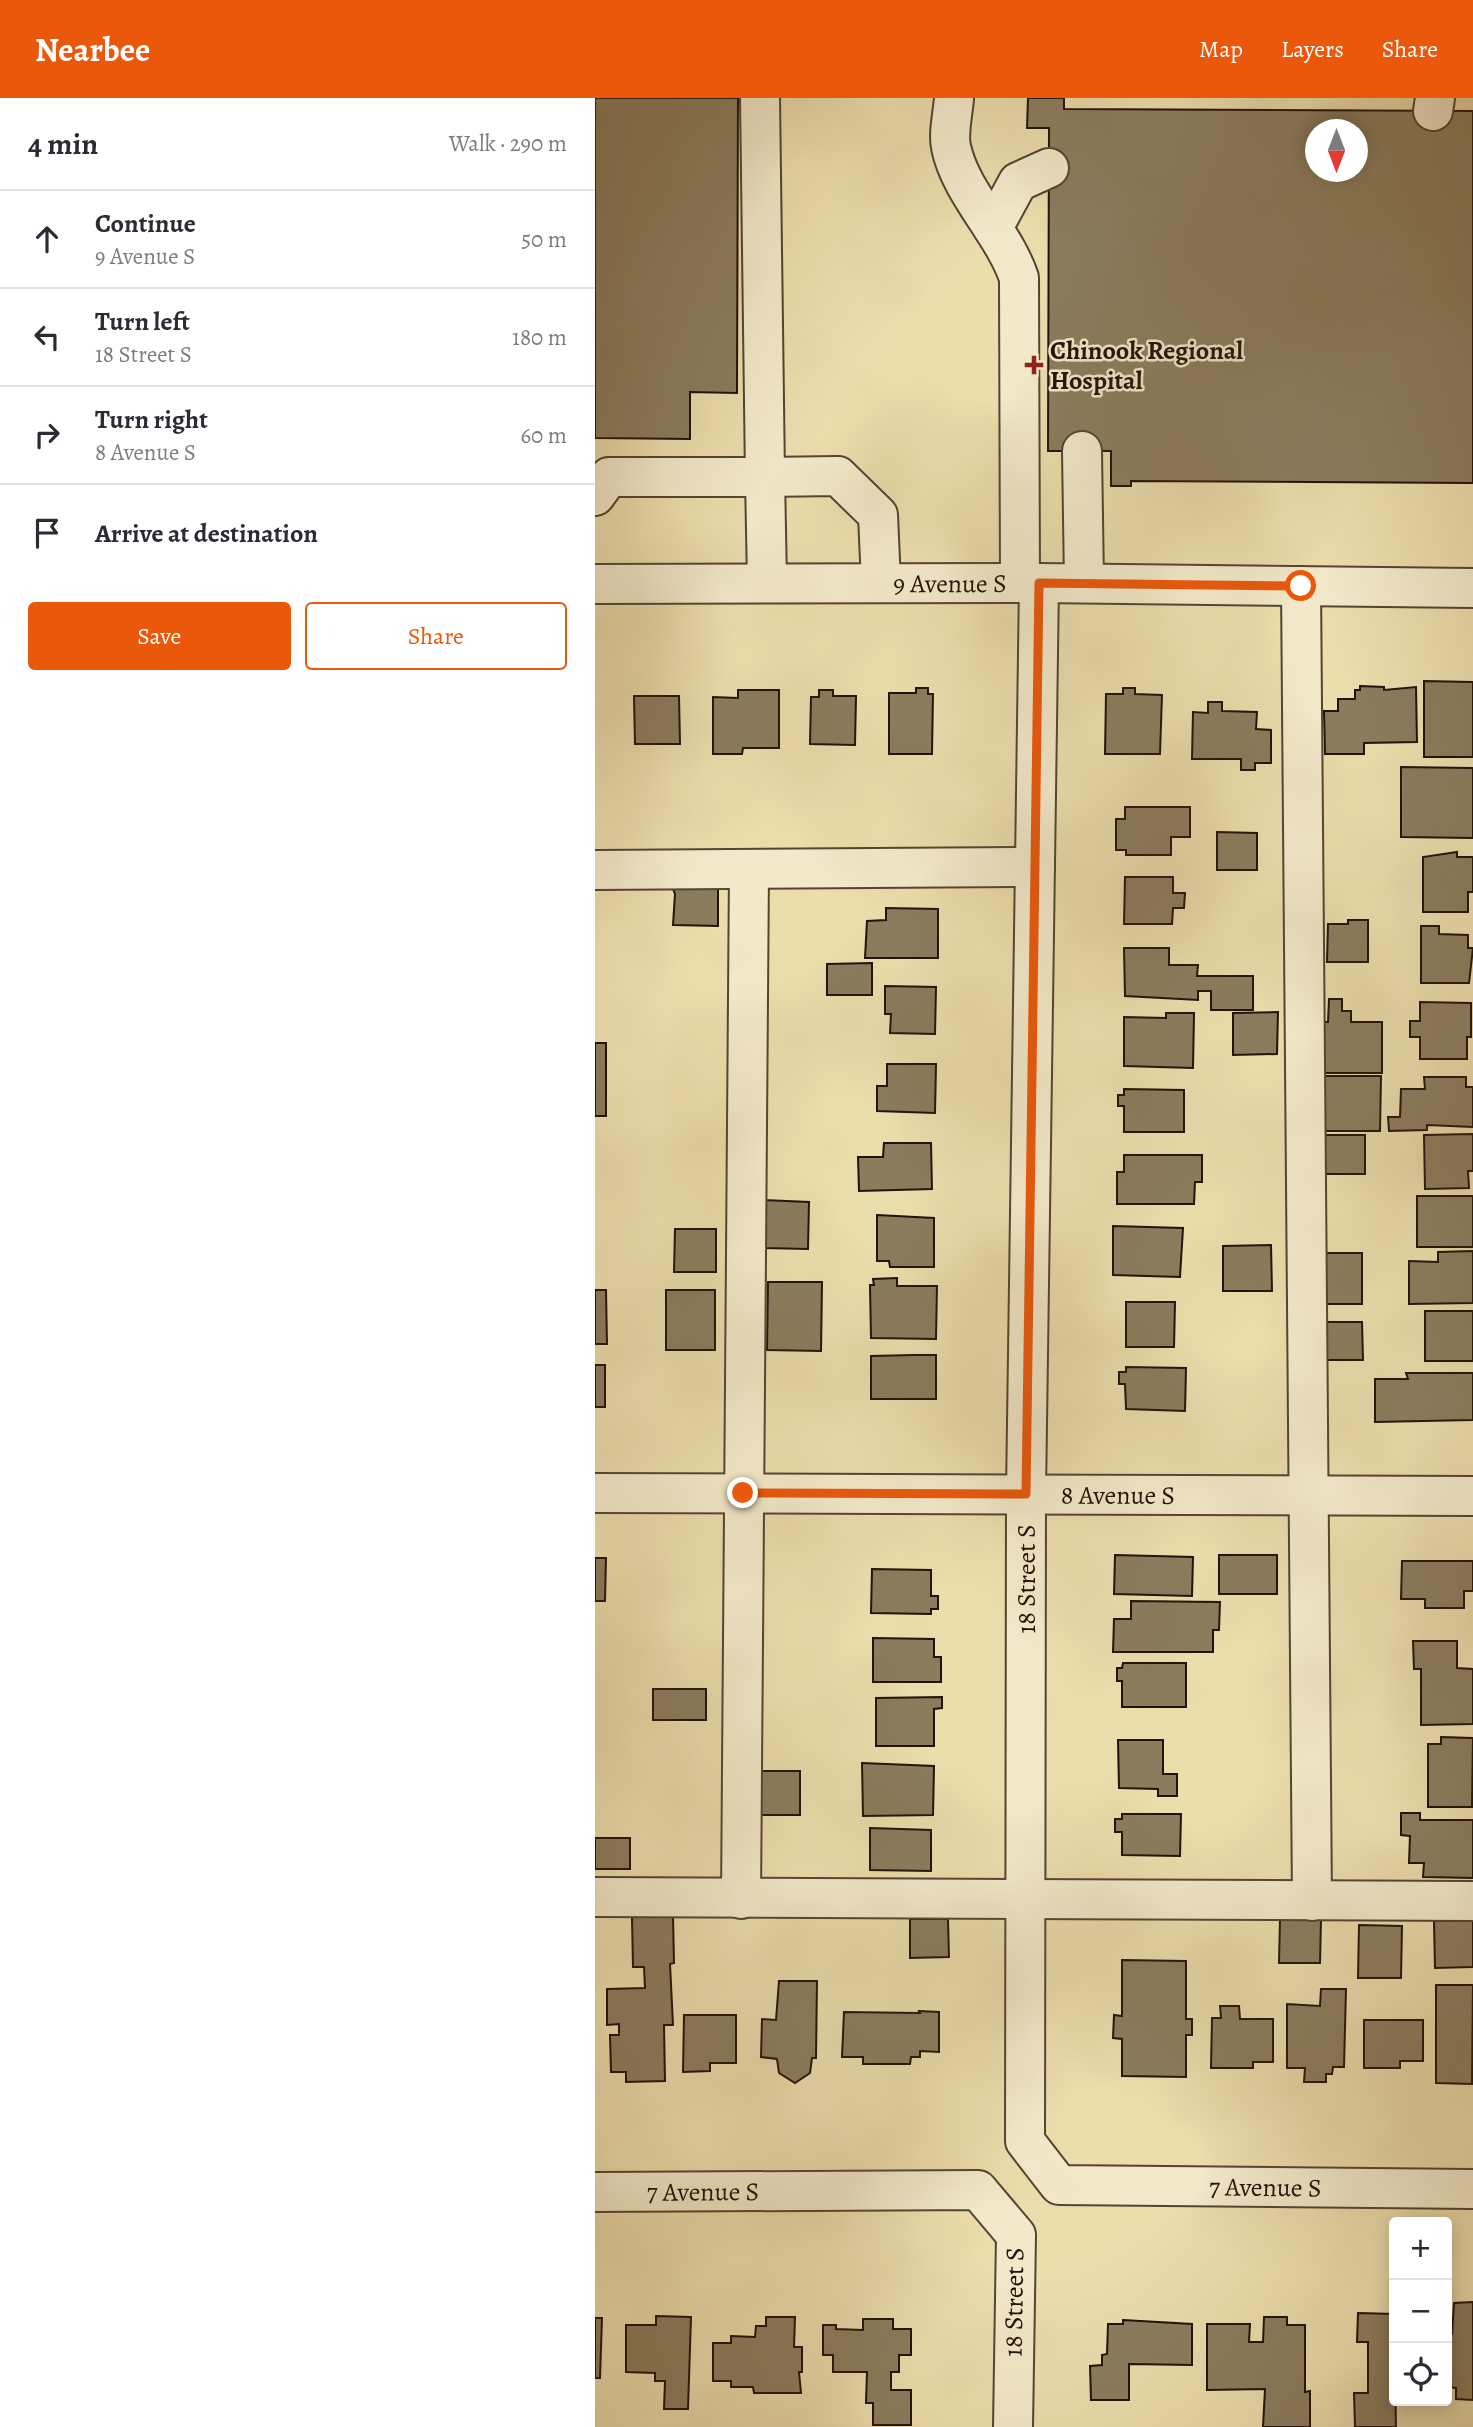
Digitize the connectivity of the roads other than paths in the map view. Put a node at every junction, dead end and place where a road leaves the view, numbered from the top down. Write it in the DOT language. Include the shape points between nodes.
graph roads {
  1 [pos="760,98"];
  2 [pos="954,98"];
  3 [pos="1049,168"];
  4 [pos="993,228"];
  5 [pos="1082,451"];
  6 [pos="765,477"];
  7 [pos="595,496"];
  8 [pos="767,583"];
  9 [pos="881,583"];
  10 [pos="1030,583"];
  11 [pos="1084,583"];
  12 [pos="595,584"];
  13 [pos="1301,586"];
  14 [pos="1473,588"];
  15 [pos="1035,867"];
  16 [pos="749,869"];
  17 [pos="595,870"];
  18 [pos="595,1493"];
  19 [pos="743,1493"];
  20 [pos="1026,1494"];
  21 [pos="1307,1495"];
  22 [pos="1473,1496"];
  23 [pos="595,1897"];
  24 [pos="741,1899"];
  25 [pos="1025,1901"];
  26 [pos="1311,1901"];
  27 [pos="1473,1901"];
  28 [pos="1059,2185"];
  29 [pos="1473,2189"];
  30 [pos="978,2190"];
  31 [pos="595,2192"];
  32 [pos="1013,2427"];
  1 -- 6 [label="street"];
  2 -- 4 [label="street, 18 Street S" via="950,147"];
  3 -- 4 [label="street" via="1018,182"];
  4 -- 10 [label="street, 18 Street S" via="1016,267 1020,288"];
  5 -- 11 [label="street"];
  6 -- 7 [label="street" via="609,477"];
  6 -- 8 [label="street"];
  6 -- 9 [label="street" via="838,476 878,514"];
  8 -- 9 [label="street, 9 Avenue S"];
  8 -- 12 [label="street, 9 Avenue S"];
  9 -- 10 [label="street, 9 Avenue S"];
  10 -- 11 [label="street, 9 Avenue S"];
  10 -- 15 [label="street, 18 Street S"];
  11 -- 13 [label="street, 9 Avenue S"];
  13 -- 14 [label="street, 9 Avenue S"];
  13 -- 21 [label="street"];
  15 -- 16 [label="street"];
  15 -- 20 [label="street, 18 Street S"];
  16 -- 17 [label="street"];
  16 -- 19 [label="street"];
  18 -- 19 [label="street, 8 Avenue S"];
  19 -- 20 [label="street, 8 Avenue S"];
  19 -- 24 [label="street"];
  20 -- 21 [label="street, 8 Avenue S"];
  20 -- 25 [label="street, 18 Street S"];
  21 -- 22 [label="street, 8 Avenue S"];
  21 -- 26 [label="street"];
  23 -- 24 [label="street"];
  24 -- 25 [label="street"];
  25 -- 26 [label="street"];
  25 -- 28 [label="street, 18 Street S" via="1024,2141"];
  26 -- 27 [label="street"];
  28 -- 29 [label="street, 7 Avenue S"];
  30 -- 31 [label="street, 7 Avenue S"];
  30 -- 32 [label="street, 18 Street S" via="1016,2235"];
}
